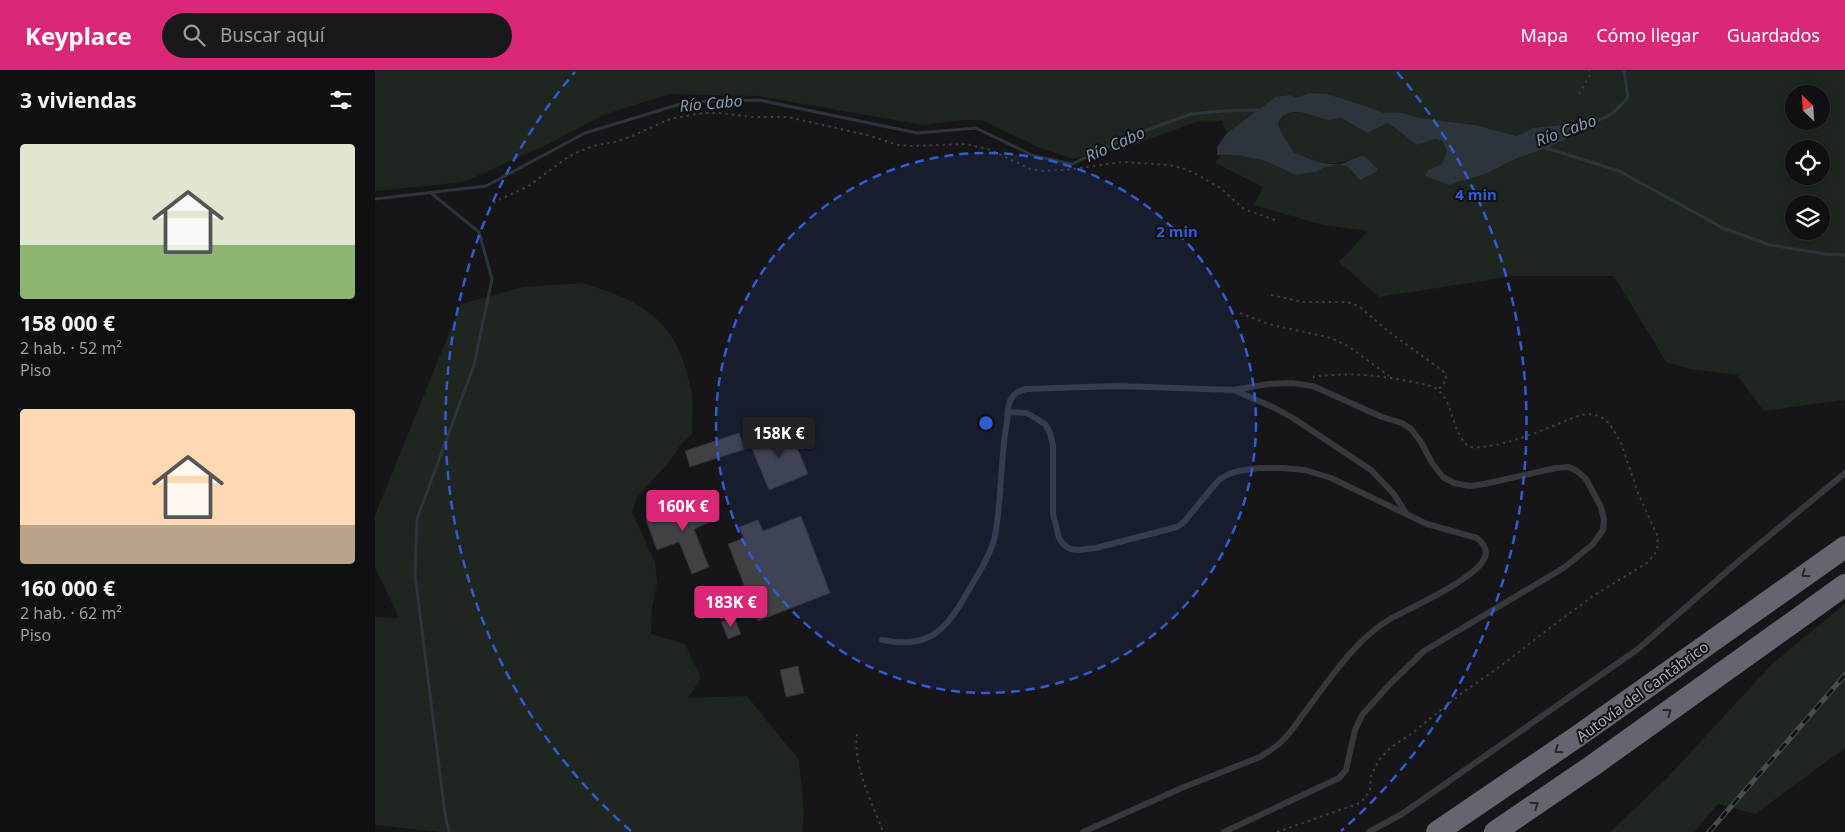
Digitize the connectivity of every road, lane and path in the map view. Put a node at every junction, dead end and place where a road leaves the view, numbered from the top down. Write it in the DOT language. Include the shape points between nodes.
graph roads {
  1 [pos="1589,70"];
  2 [pos="1579,94"];
  3 [pos="489,208"];
  4 [pos="1275,220"];
  5 [pos="1271,296"];
  6 [pos="1240,313"];
  7 [pos="1390,377"];
  8 [pos="1234,390"];
  9 [pos="1438,390"];
  10 [pos="1008,412"];
  11 [pos="1845,473"];
  12 [pos="1407,514"];
  13 [pos="1845,547"];
  14 [pos="1845,585"];
  15 [pos="882,640"];
  16 [pos="857,734"];
  17 [pos="883,832"];
  18 [pos="1083,832"];
  19 [pos="1224,832"];
  20 [pos="1369,832"];
  21 [pos="1437,832"];
  22 [pos="1495,832"];
  1 -- 2 [label="path" via="1588,80"];
  3 -- 4 [label="path" via="496,200 527,187 568,157 597,145 632,136 670,119 720,113 788,117 899,145 966,144 991,150 1030,169 1042,171 1122,162 1169,165 1199,175 1244,209"];
  5 -- 9 [label="path" via="1303,302 1347,302 1359,306 1443,371 1447,379"];
  6 -- 7 [label="path" via="1268,324 1331,338 1348,346"];
  8 -- 10 [label="lane" via="1117,386 1026,389 1017,392 1010,400"];
  8 -- 12 [label="lane" via="1293,418 1371,470"];
  8 -- 19 [label="lane" via="1269,384 1313,386 1402,423 1421,442 1443,477 1454,483 1470,486 1555,468 1569,468 1586,479 1605,520 1603,530 1593,544 1565,567 1430,647 1390,684 1362,716 1355,730 1346,770 1339,778"];
  10 -- 12 [label="lane" via="1027,413 1045,424 1050,433 1053,446 1053,514 1059,538 1070,548 1096,548 1177,527 1220,479 1237,471 1259,468 1305,470 1331,478"];
  10 -- 15 [label="lane" via="998,519 994,538 976,577 953,617 942,629 927,639 902,644"];
  11 -- 20 [label="lane" via="1638,649 1402,814"];
  12 -- 18 [label="lane" via="1445,530 1477,538 1486,550 1482,564 1447,590 1391,619 1366,637 1332,675 1291,731 1271,750"];
  13 -- 21 [label="highway, Autovía del Cantábrico, one-way"];
  22 -- 14 [label="highway, Autovía del Cantábrico, one-way"];
  16 -- 17 [label="path" via="859,766"];
}
